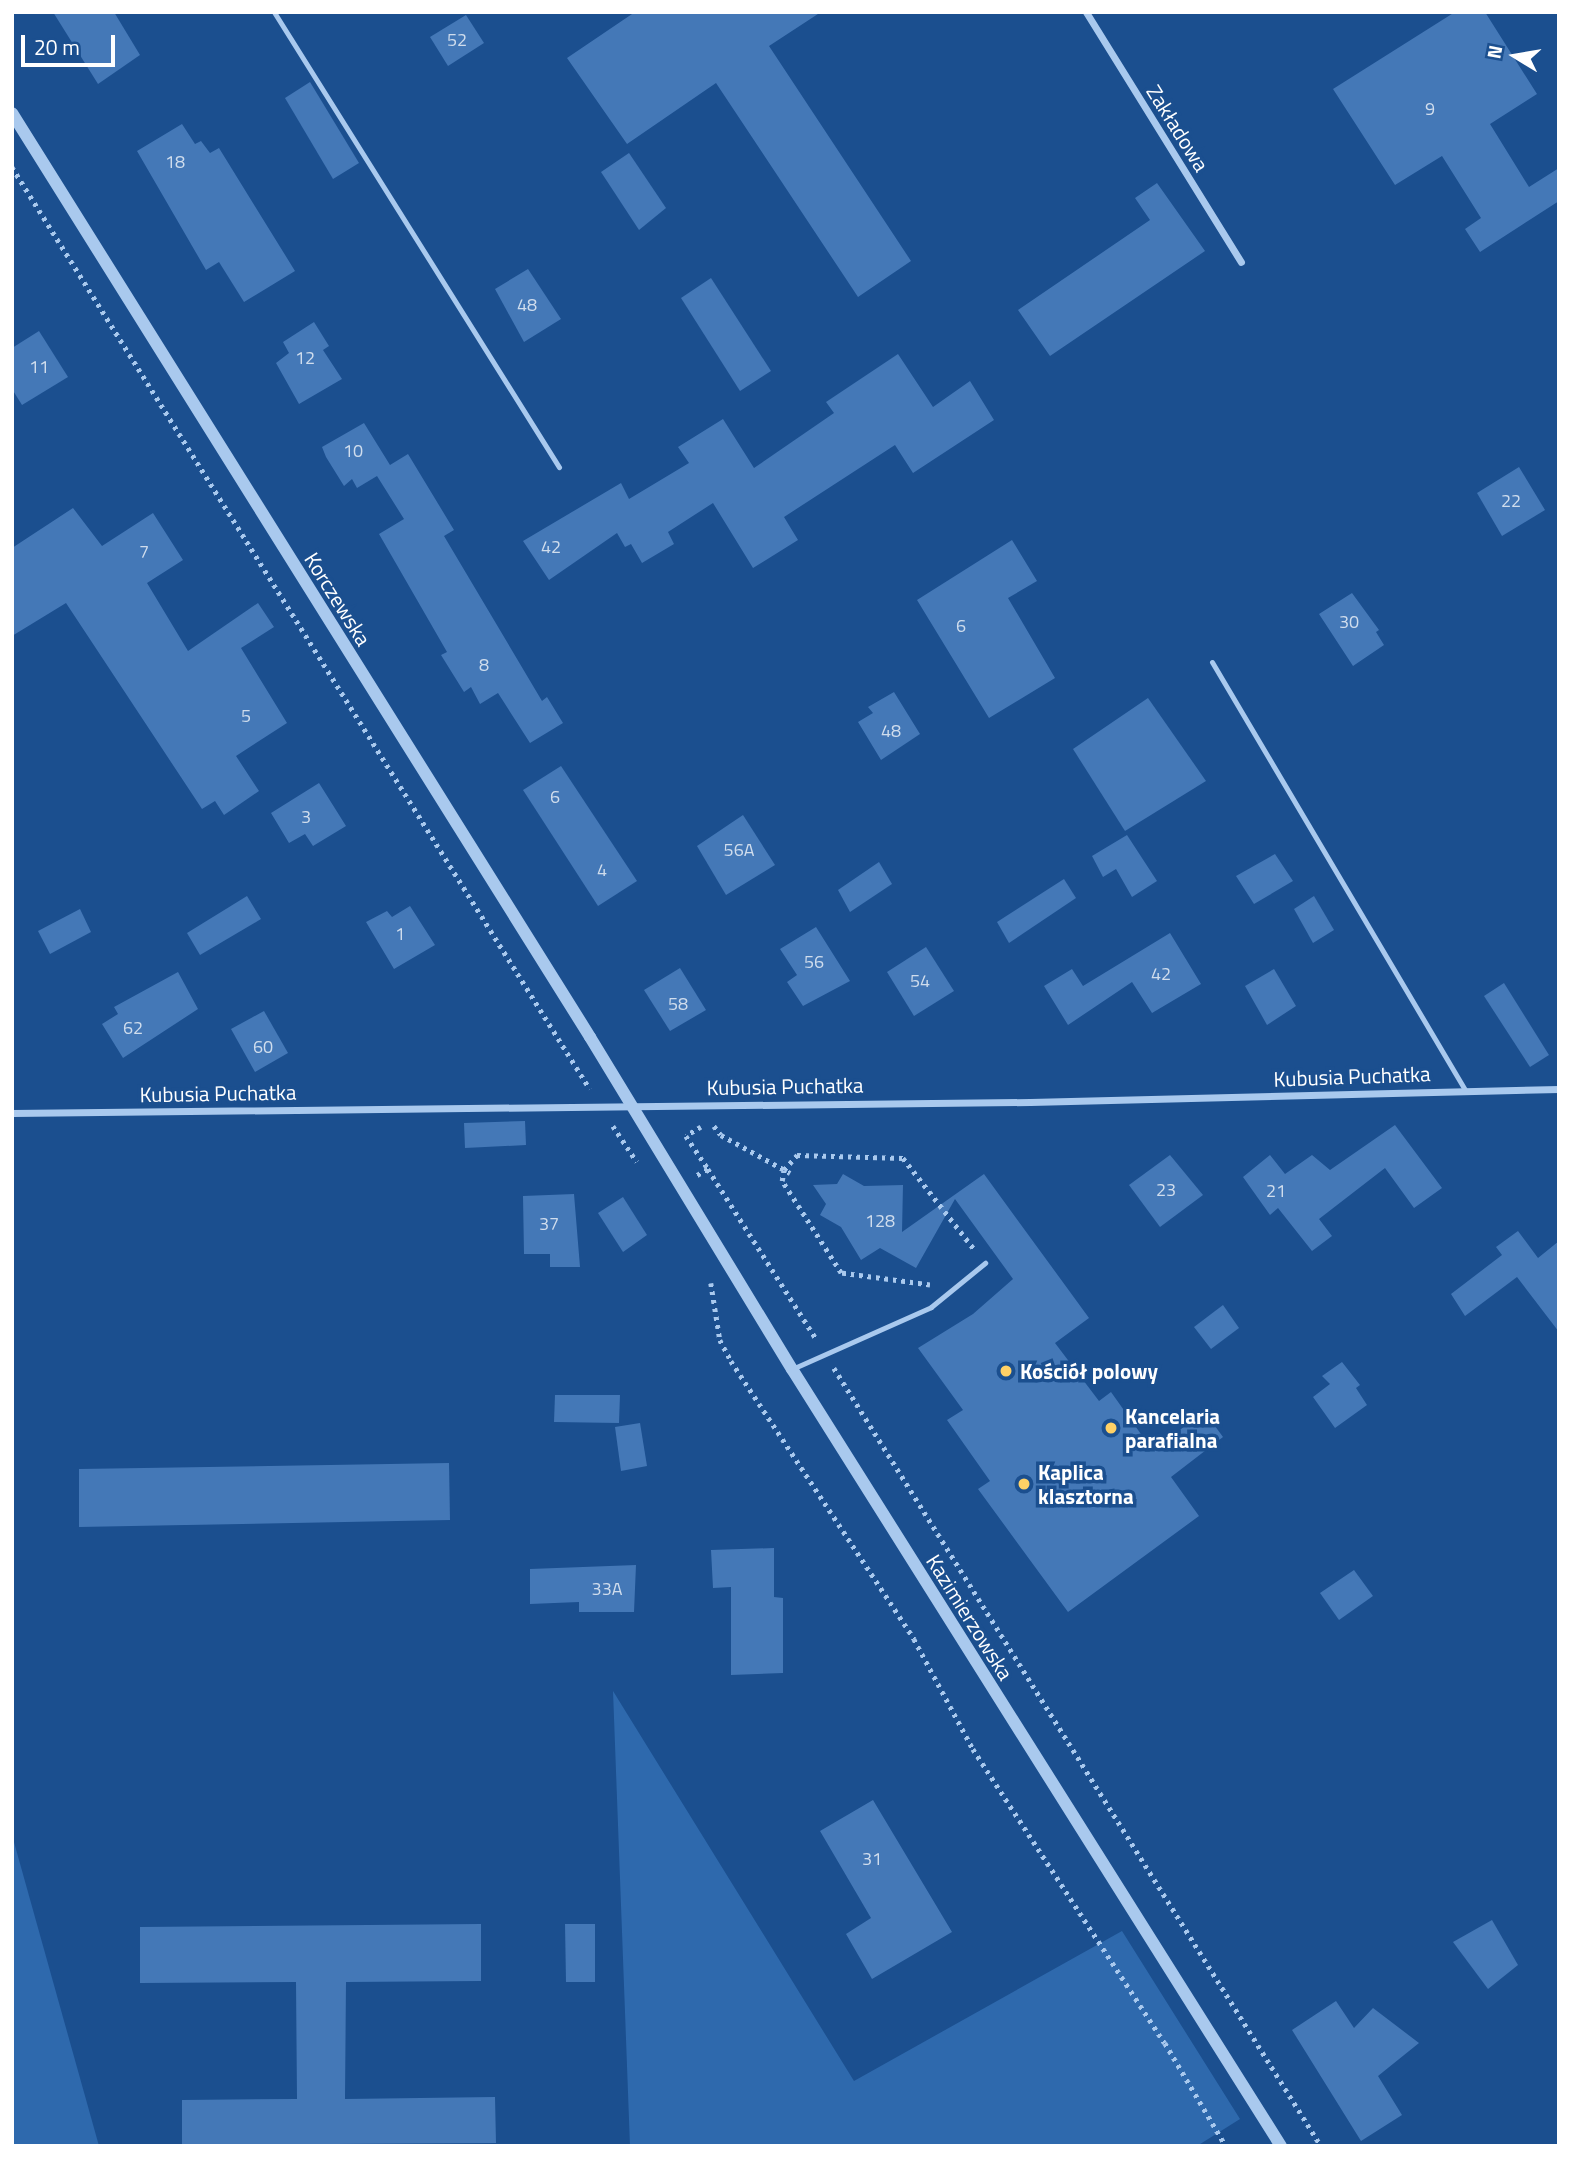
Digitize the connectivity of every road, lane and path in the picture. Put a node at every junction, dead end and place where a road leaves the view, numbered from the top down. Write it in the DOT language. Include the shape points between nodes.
graph roads {
  1 [pos="274,12"];
  2 [pos="1086,12"];
  3 [pos="12,113"];
  4 [pos="12,167"];
  5 [pos="1241,262"];
  6 [pos="559,467"];
  7 [pos="1212,662"];
  8 [pos="1559,1089"];
  9 [pos="1465,1091"];
  10 [pos="598,1105"];
  11 [pos="631,1106"];
  12 [pos="12,1113"];
  13 [pos="714,1126"];
  14 [pos="639,1164"];
  15 [pos="784,1170"];
  16 [pos="790,1173"];
  17 [pos="681,1184"];
  18 [pos="985,1263"];
  19 [pos="712,1284"];
  20 [pos="951,1287"];
  21 [pos="826,1354"];
  22 [pos="792,1369"];
  23 [pos="1226,2146"];
  24 [pos="1281,2146"];
  25 [pos="1321,2146"];
  1 -- 6 [label="lane"];
  2 -- 5 [label="street, Zakładowa"];
  3 -- 11 [label="street, Korczewska"];
  4 -- 10 [label="path"];
  7 -- 9 [label="lane"];
  8 -- 9 [label="street, Kubusia Puchatka"];
  9 -- 11 [label="street, Kubusia Puchatka"];
  10 -- 11 [label="street, Kubusia Puchatka"];
  10 -- 12 [label="street, Kubusia Puchatka"];
  10 -- 14 [label="path"];
  11 -- 17 [label="street, Kazimierzowska"];
  13 -- 15 [label="path" via="721,1135"];
  15 -- 16 [label="path"];
  15 -- 18 [label="path" via="797,1155 903,1158"];
  15 -- 20 [label="path" via="782,1181 841,1273"];
  17 -- 21 [label="path" via="708,1168"];
  17 -- 22 [label="street, Kazimierzowska"];
  18 -- 20 [label="lane"];
  19 -- 23 [label="path" via="720,1340 914,1639 962,1725"];
  20 -- 21 [label="lane" via="931,1307"];
  21 -- 22 [label="lane"];
  21 -- 25 [label="path"];
  22 -- 24 [label="street, Kazimierzowska"];
}
